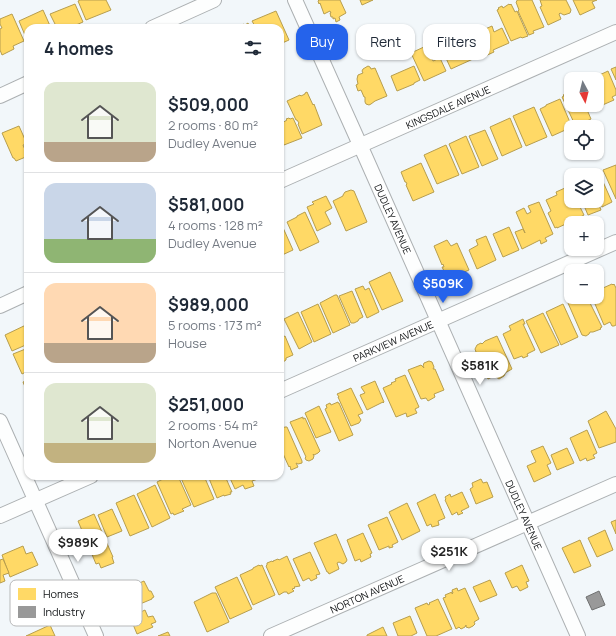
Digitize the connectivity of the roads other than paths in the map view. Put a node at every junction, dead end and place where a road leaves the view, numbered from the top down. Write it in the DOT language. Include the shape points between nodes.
graph roads {
  1 [pos="214,0"];
  2 [pos="294,0"];
  3 [pos="161,24"];
  4 [pos="616,32"];
  5 [pos="24,85"];
  6 [pos="0,96"];
  7 [pos="360,146"];
  8 [pos="284,179"];
  9 [pos="616,242"];
  10 [pos="24,295"];
  11 [pos="0,306"];
  12 [pos="438,321"];
  13 [pos="284,389"];
  14 [pos="0,421"];
  15 [pos="24,475"];
  16 [pos="26,480"];
  17 [pos="82,480"];
  18 [pos="616,484"];
  19 [pos="35,500"];
  20 [pos="0,516"];
  21 [pos="527,523"];
  22 [pos="71,580"];
  23 [pos="92,626"];
  24 [pos="96,636"];
  25 [pos="271,636"];
  26 [pos="578,636"];
  1 -- 3 [label="street"];
  2 -- 7 [label="street, DUDLEY AVENUE"];
  4 -- 7 [label="street, KINGSDALE AVENUE"];
  5 -- 6 [label="street"];
  7 -- 8 [label="street, KINGSDALE AVENUE"];
  7 -- 12 [label="street, DUDLEY AVENUE"];
  9 -- 12 [label="street, PARKVIEW AVENUE"];
  10 -- 11 [label="street"];
  12 -- 13 [label="street, PARKVIEW AVENUE"];
  12 -- 21 [label="street, DUDLEY AVENUE"];
  14 -- 15 [label="street"];
  16 -- 19 [label="street"];
  17 -- 19 [label="street"];
  18 -- 21 [label="street, NORTON AVENUE"];
  19 -- 20 [label="street"];
  19 -- 22 [label="street"];
  21 -- 25 [label="street, NORTON AVENUE"];
  21 -- 26 [label="street, DUDLEY AVENUE"];
  23 -- 24 [label="street"];
}
